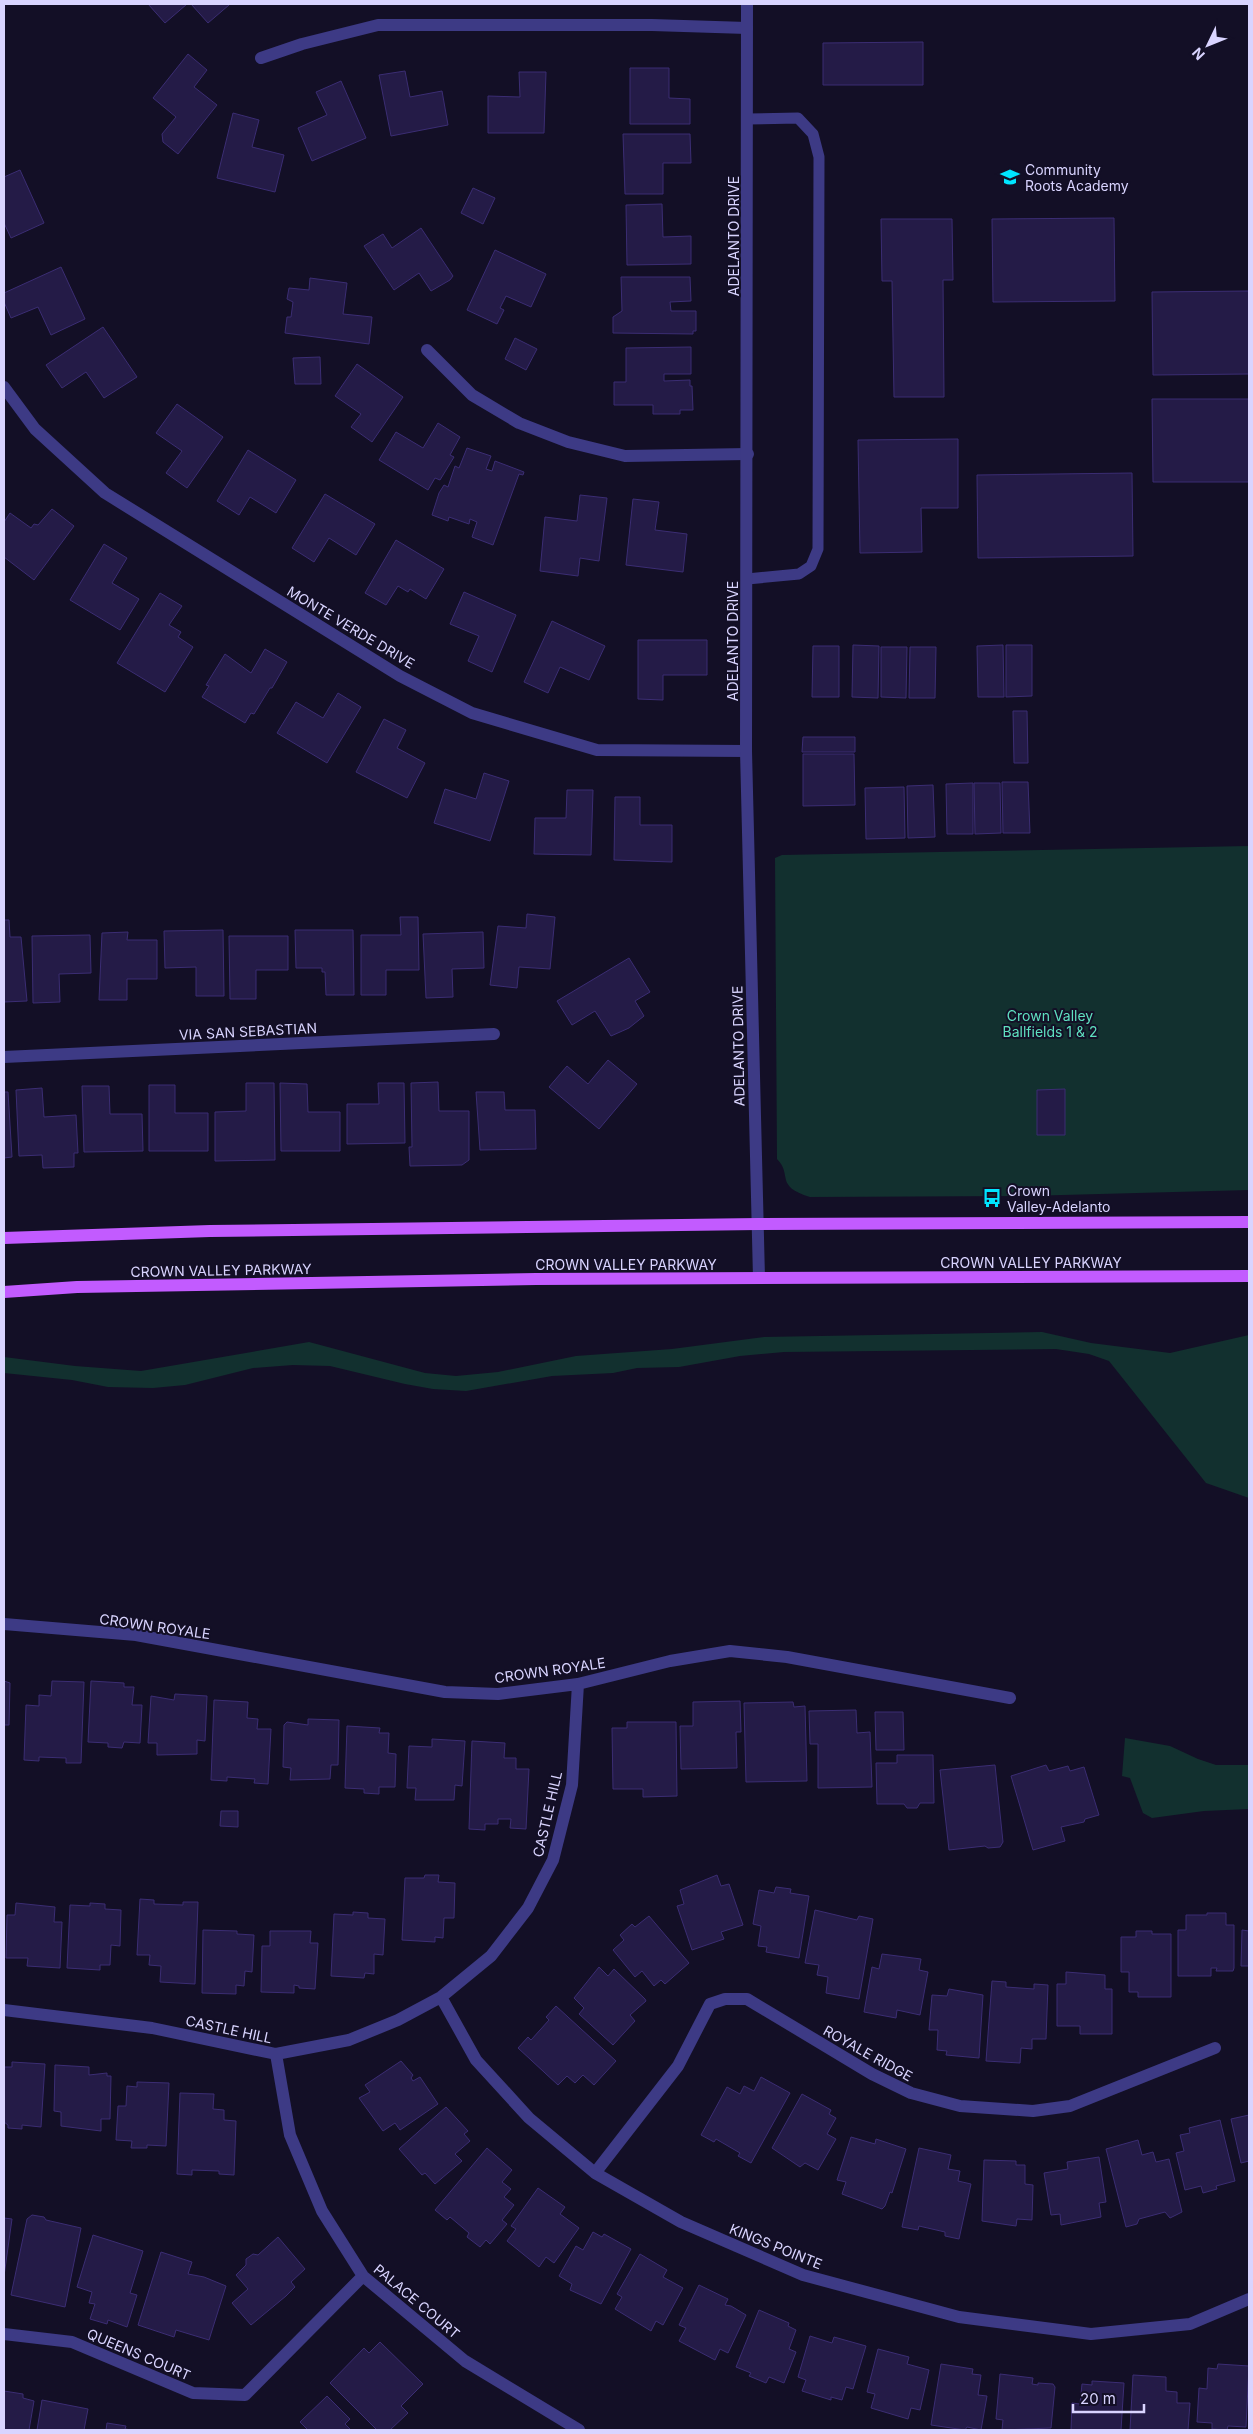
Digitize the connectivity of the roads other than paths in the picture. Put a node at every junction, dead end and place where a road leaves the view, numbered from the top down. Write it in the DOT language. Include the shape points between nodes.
graph roads {
  1 [pos="747,4"];
  2 [pos="747,28"];
  3 [pos="261,58"];
  4 [pos="747,119"];
  5 [pos="428,350"];
  6 [pos="4,387"];
  7 [pos="748,454"];
  8 [pos="747,579"];
  9 [pos="746,751"];
  10 [pos="494,1034"];
  11 [pos="4,1057"];
  12 [pos="1249,1222"];
  13 [pos="758,1224"];
  14 [pos="4,1238"];
  15 [pos="1249,1276"];
  16 [pos="759,1278"];
  17 [pos="4,1292"];
  18 [pos="4,1624"];
  19 [pos="578,1684"];
  20 [pos="1010,1698"];
  21 [pos="441,1997"];
  22 [pos="4,2010"];
  23 [pos="1215,2048"];
  24 [pos="276,2054"];
  25 [pos="595,2173"];
  26 [pos="363,2276"];
  27 [pos="1249,2300"];
  28 [pos="4,2334"];
  29 [pos="579,2430"];
  1 -- 2 [label="street, ADELANTO DRIVE"];
  2 -- 3 [label="street" via="378,25"];
  2 -- 4 [label="street, ADELANTO DRIVE"];
  4 -- 7 [label="street, ADELANTO DRIVE"];
  4 -- 8 [label="lane" via="798,118 813,134 820,157 818,549 811,566 799,574"];
  5 -- 7 [label="street" via="472,395 518,423 568,442 625,456"];
  6 -- 9 [label="street, MONTE VERDE DRIVE" via="35,429 105,493 400,676 472,713 597,750"];
  7 -- 8 [label="street, ADELANTO DRIVE"];
  8 -- 9 [label="street, ADELANTO DRIVE"];
  9 -- 13 [label="street, ADELANTO DRIVE"];
  10 -- 11 [label="street, VIA SAN SEBASTIAN"];
  12 -- 13 [label="main road"];
  13 -- 14 [label="main road" via="210,1230"];
  13 -- 16 [label="street, ADELANTO DRIVE"];
  15 -- 16 [label="main road, CROWN VALLEY PARKWAY"];
  16 -- 17 [label="main road, CROWN VALLEY PARKWAY" via="546,1278 77,1287"];
  18 -- 19 [label="street, CROWN ROYALE" via="136,1635 445,1692 498,1694"];
  19 -- 20 [label="street, CROWN ROYALE" via="670,1661 730,1651 787,1657"];
  19 -- 21 [label="street, CASTLE HILL" via="572,1785 553,1860 528,1908 491,1956"];
  21 -- 24 [label="street, CASTLE HILL" via="398,2020 349,2040"];
  21 -- 25 [label="street, KINGS POINTE" via="476,2060 529,2118"];
  22 -- 24 [label="street, CASTLE HILL" via="152,2028"];
  23 -- 25 [label="street, ROYALE RIDGE" via="1070,2106 1033,2111 960,2106 911,2093 888,2082 747,1999 725,1999 710,2004 678,2066"];
  24 -- 26 [label="street, PALACE COURT" via="290,2135 322,2211"];
  25 -- 27 [label="street, KINGS POINTE" via="681,2222 804,2275 959,2317 1091,2334 1190,2324"];
  26 -- 28 [label="street, QUEENS COURT" via="245,2395 193,2393 72,2342"];
  26 -- 29 [label="street, PALACE COURT" via="465,2361"];
}
